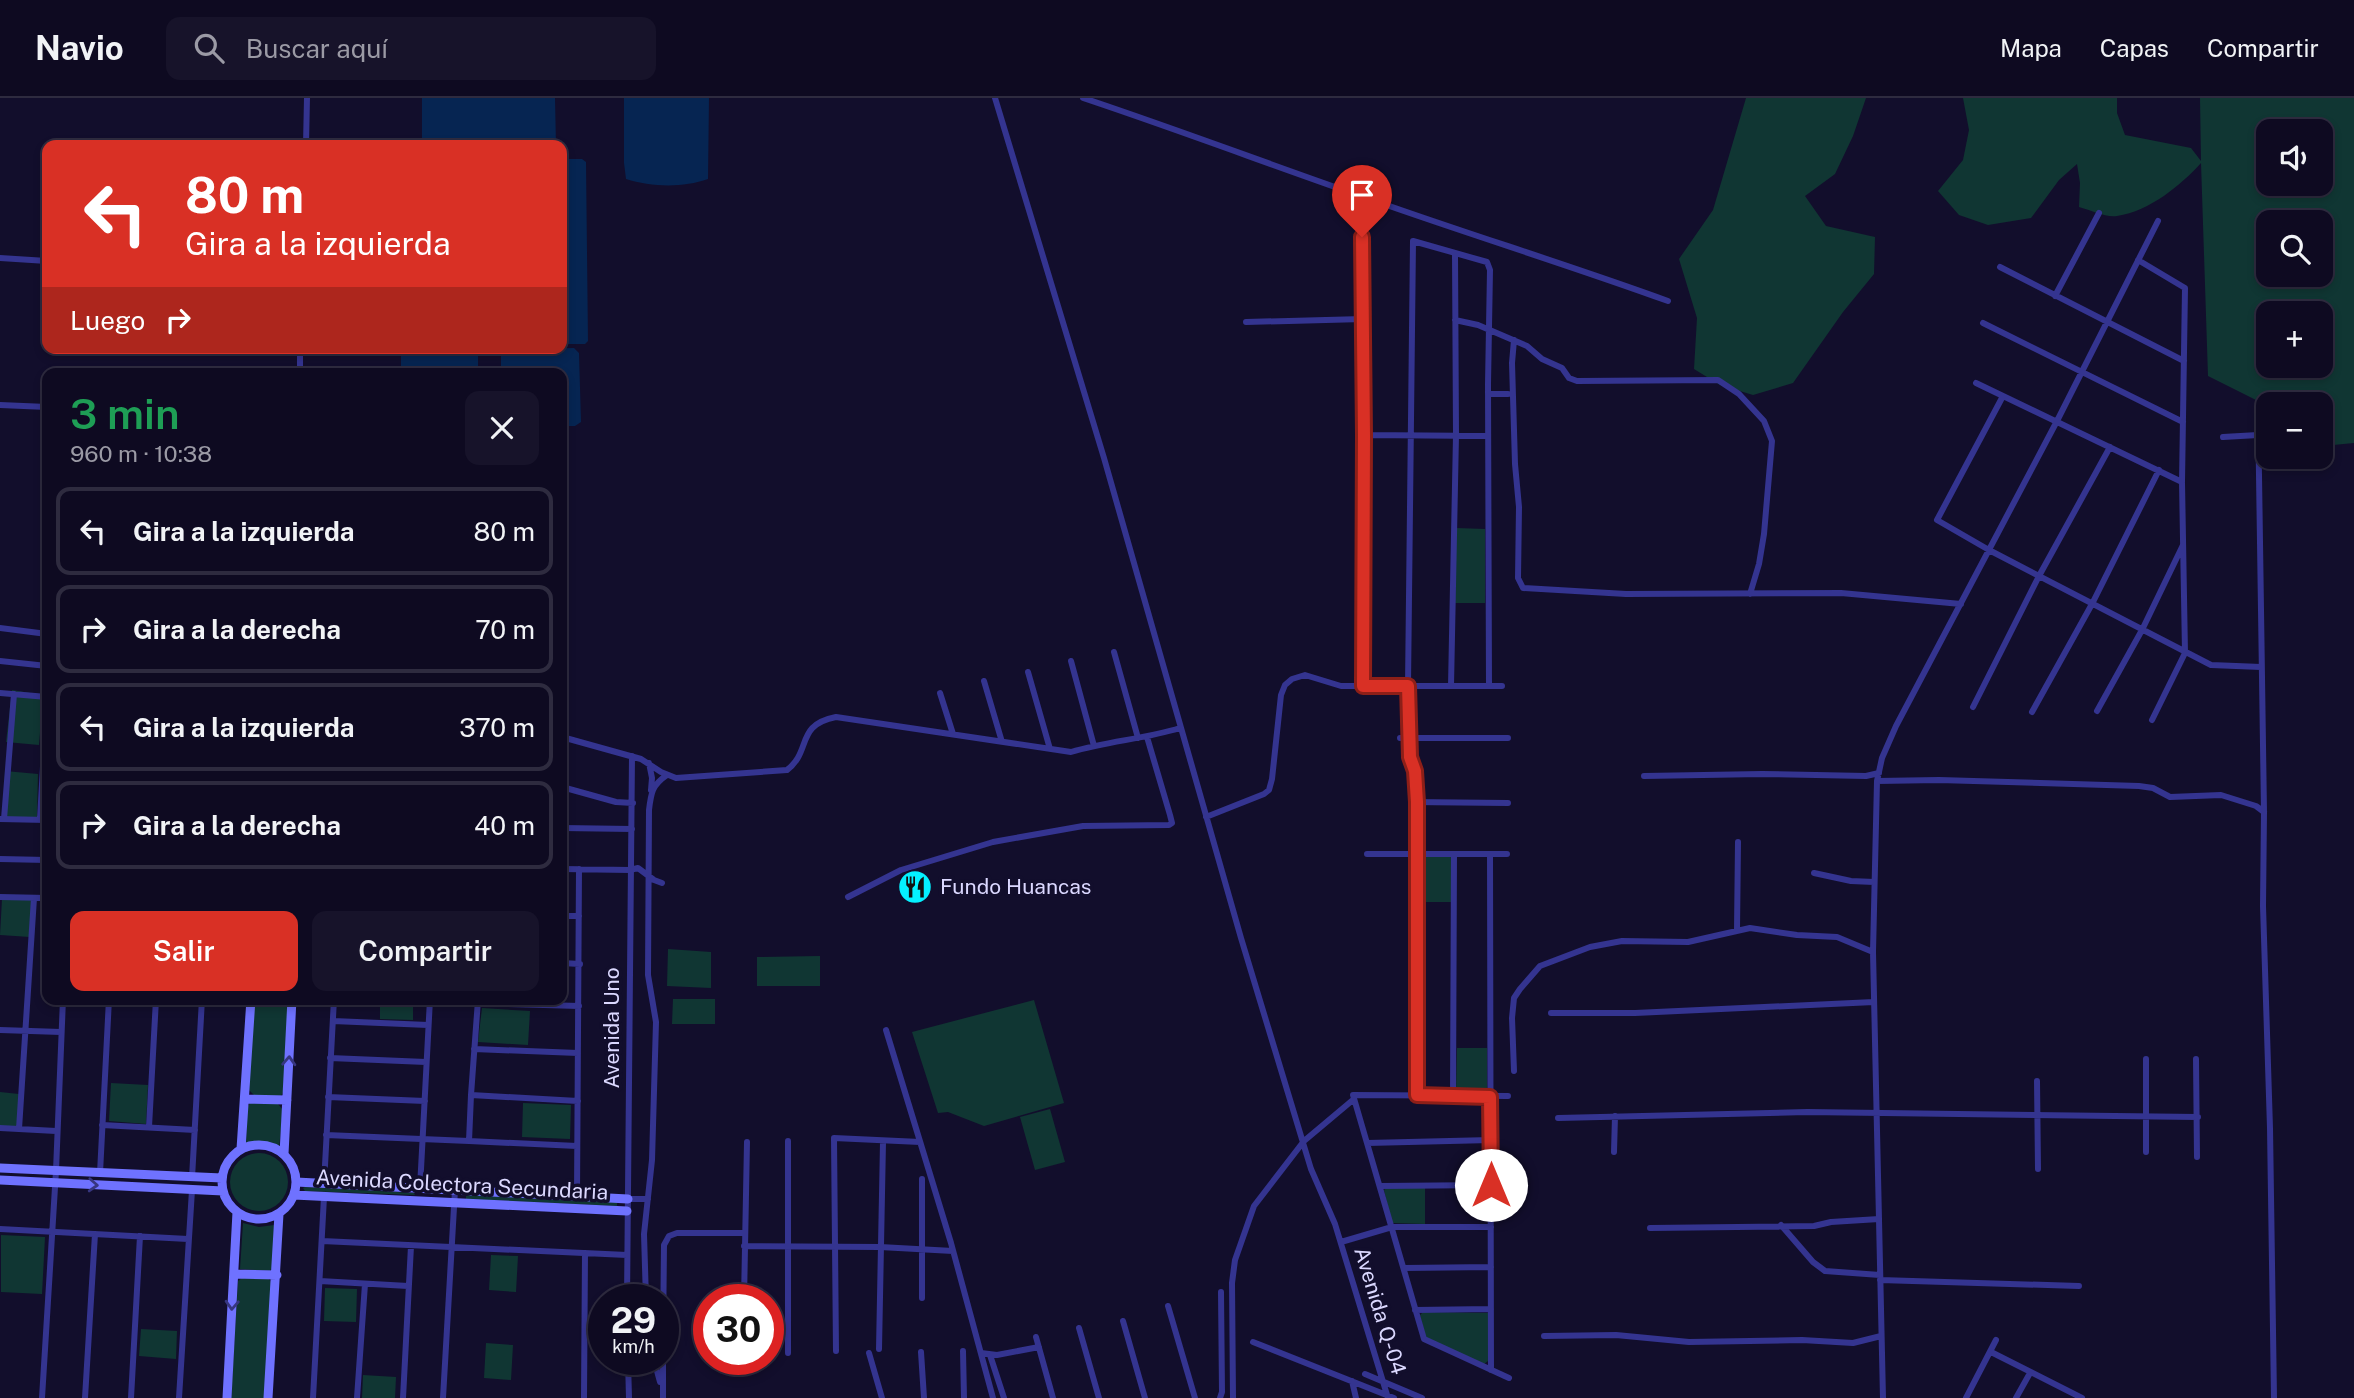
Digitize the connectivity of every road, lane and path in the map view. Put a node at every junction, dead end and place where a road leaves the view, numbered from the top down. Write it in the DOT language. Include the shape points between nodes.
graph roads {
  1 [pos="307,98"];
  2 [pos="995,98"];
  3 [pos="1083,98"];
  4 [pos="306,140"];
  5 [pos="1361,205"];
  6 [pos="2099,213"];
  7 [pos="2158,220"];
  8 [pos="1455,254"];
  9 [pos="2,259"];
  10 [pos="2138,260"];
  11 [pos="42,261"];
  12 [pos="2000,267"];
  13 [pos="2055,296"];
  14 [pos="1668,301"];
  15 [pos="1363,319"];
  16 [pos="1455,320"];
  17 [pos="1246,322"];
  18 [pos="2107,322"];
  19 [pos="1983,323"];
  20 [pos="1489,330"];
  21 [pos="1514,340"];
  22 [pos="2184,361"];
  23 [pos="2082,372"];
  24 [pos="1976,383"];
  25 [pos="1488,394"];
  26 [pos="1508,394"];
  27 [pos="2003,396"];
  28 [pos="0,405"];
  29 [pos="42,407"];
  30 [pos="2057,421"];
  31 [pos="2183,422"];
  32 [pos="1412,434"];
  33 [pos="1364,435"];
  34 [pos="1455,435"];
  35 [pos="2256,435"];
  36 [pos="1488,436"];
  37 [pos="2223,437"];
  38 [pos="2110,447"];
  39 [pos="2258,469"];
  40 [pos="2159,470"];
  41 [pos="2182,482"];
  42 [pos="2183,544"];
  43 [pos="1989,550"];
  44 [pos="2039,576"];
  45 [pos="1750,594"];
  46 [pos="1961,604"];
  47 [pos="2092,604"];
  48 [pos="0,628"];
  49 [pos="2142,630"];
  50 [pos="42,633"];
  51 [pos="1114,652"];
  52 [pos="2185,653"];
  53 [pos="0,661"];
  54 [pos="1071,661"];
  55 [pos="42,665"];
  56 [pos="2261,667"];
  57 [pos="1028,672"];
  58 [pos="984,681"];
  59 [pos="1363,686"];
  60 [pos="1408,686"];
  61 [pos="1451,686"];
  62 [pos="1489,686"];
  63 [pos="1502,686"];
  64 [pos="0,693"];
  65 [pos="940,693"];
  66 [pos="14,694"];
  67 [pos="42,697"];
  68 [pos="1973,707"];
  69 [pos="2097,711"];
  70 [pos="2032,712"];
  71 [pos="2152,720"];
  72 [pos="1180,728"];
  73 [pos="953,734"];
  74 [pos="1147,737"];
  75 [pos="567,738"];
  76 [pos="1138,738"];
  77 [pos="1400,738"];
  78 [pos="1410,738"];
  79 [pos="1508,738"];
  80 [pos="1002,742"];
  81 [pos="1094,746"];
  82 [pos="1050,749"];
  83 [pos="632,756"];
  84 [pos="649,762"];
  85 [pos="1879,773"];
  86 [pos="667,775"];
  87 [pos="1644,776"];
  88 [pos="1877,781"];
  89 [pos="567,788"];
  90 [pos="651,792"];
  91 [pos="1414,802"];
  92 [pos="633,803"];
  93 [pos="1508,803"];
  94 [pos="2264,811"];
  95 [pos="1206,817"];
  96 [pos="2,819"];
  97 [pos="42,820"];
  98 [pos="567,828"];
  99 [pos="632,829"];
  100 [pos="1738,842"];
  101 [pos="1367,854"];
  102 [pos="1454,854"];
  103 [pos="1490,854"];
  104 [pos="1507,854"];
  105 [pos="1417,855"];
  106 [pos="0,859"];
  107 [pos="42,860"];
  108 [pos="567,869"];
  109 [pos="579,869"];
  110 [pos="630,870"];
  111 [pos="1814,873"];
  112 [pos="648,874"];
  113 [pos="1874,882"];
  114 [pos="662,883"];
  115 [pos="0,897"];
  116 [pos="848,897"];
  117 [pos="34,898"];
  118 [pos="42,898"];
  119 [pos="567,916"];
  120 [pos="579,916"];
  121 [pos="1737,930"];
  122 [pos="1872,952"];
  123 [pos="567,963"];
  124 [pos="580,964"];
  125 [pos="1874,1002"];
  126 [pos="63,1005"];
  127 [pos="109,1005"];
  128 [pos="156,1005"];
  129 [pos="202,1005"];
  130 [pos="251,1005"];
  131 [pos="292,1005"];
  132 [pos="334,1005"];
  133 [pos="430,1005"];
  134 [pos="477,1005"];
  135 [pos="559,1005"];
  136 [pos="579,1006"];
  137 [pos="1551,1013"];
  138 [pos="333,1021"];
  139 [pos="428,1025"];
  140 [pos="0,1030"];
  141 [pos="886,1030"];
  142 [pos="26,1031"];
  143 [pos="61,1032"];
  144 [pos="474,1049"];
  145 [pos="578,1053"];
  146 [pos="330,1058"];
  147 [pos="2146,1059"];
  148 [pos="2196,1059"];
  149 [pos="426,1062"];
  150 [pos="1514,1071"];
  151 [pos="2037,1081"];
  152 [pos="1417,1095"];
  153 [pos="471,1096"];
  154 [pos="1453,1096"];
  155 [pos="1508,1096"];
  156 [pos="328,1097"];
  157 [pos="1490,1097"];
  158 [pos="246,1099"];
  159 [pos="287,1100"];
  160 [pos="1354,1100"];
  161 [pos="425,1101"];
  162 [pos="578,1101"];
  163 [pos="1877,1113"];
  164 [pos="2037,1114"];
  165 [pos="2145,1115"];
  166 [pos="1615,1116"];
  167 [pos="2198,1117"];
  168 [pos="1558,1118"];
  169 [pos="102,1125"];
  170 [pos="149,1127"];
  171 [pos="0,1129"];
  172 [pos="19,1129"];
  173 [pos="195,1130"];
  174 [pos="56,1131"];
  175 [pos="326,1135"];
  176 [pos="423,1140"];
  177 [pos="1490,1140"];
  178 [pos="469,1141"];
  179 [pos="788,1141"];
  180 [pos="1304,1141"];
  181 [pos="747,1142"];
  182 [pos="883,1142"];
  183 [pos="920,1142"];
  184 [pos="1367,1143"];
  185 [pos="577,1146"];
  186 [pos="241,1149"];
  187 [pos="1614,1152"];
  188 [pos="2146,1152"];
  189 [pos="284,1154"];
  190 [pos="2197,1157"];
  191 [pos="0,1168"];
  192 [pos="2038,1169"];
  193 [pos="56,1171"];
  194 [pos="100,1173"];
  195 [pos="192,1178"];
  196 [pos="222,1178"];
  197 [pos="922,1179"];
  198 [pos="0,1180"];
  199 [pos="296,1182"];
  200 [pos="55,1183"];
  201 [pos="324,1184"];
  202 [pos="1491,1185"];
  203 [pos="1380,1186"];
  204 [pos="420,1188"];
  205 [pos="192,1190"];
  206 [pos="455,1190"];
  207 [pos="223,1191"];
  208 [pos="294,1195"];
  209 [pos="577,1196"];
  210 [pos="324,1197"];
  211 [pos="628,1199"];
  212 [pos="648,1199"];
  213 [pos="454,1202"];
  214 [pos="627,1211"];
  215 [pos="237,1212"];
  216 [pos="279,1214"];
  217 [pos="1879,1219"];
  218 [pos="1781,1225"];
  219 [pos="1392,1227"];
  220 [pos="1491,1227"];
  221 [pos="1650,1228"];
  222 [pos="0,1229"];
  223 [pos="52,1232"];
  224 [pos="744,1233"];
  225 [pos="94,1234"];
  226 [pos="140,1236"];
  227 [pos="188,1239"];
  228 [pos="322,1241"];
  229 [pos="1341,1242"];
  230 [pos="411,1245"];
  231 [pos="744,1246"];
  232 [pos="789,1247"];
  233 [pos="835,1247"];
  234 [pos="880,1247"];
  235 [pos="451,1248"];
  236 [pos="922,1249"];
  237 [pos="953,1251"];
  238 [pos="584,1253"];
  239 [pos="627,1255"];
  240 [pos="1491,1267"];
  241 [pos="1404,1268"];
  242 [pos="234,1274"];
  243 [pos="276,1275"];
  244 [pos="1880,1278"];
  245 [pos="320,1281"];
  246 [pos="365,1284"];
  247 [pos="627,1284"];
  248 [pos="646,1284"];
  249 [pos="664,1284"];
  250 [pos="744,1284"];
  251 [pos="408,1286"];
  252 [pos="2080,1286"];
  253 [pos="1221,1292"];
  254 [pos="922,1298"];
  255 [pos="1168,1306"];
  256 [pos="1491,1309"];
  257 [pos="1415,1310"];
  258 [pos="1123,1321"];
  259 [pos="1079,1328"];
  260 [pos="1544,1335"];
  261 [pos="1881,1336"];
  262 [pos="1036,1338"];
  263 [pos="1996,1339"];
  264 [pos="1253,1342"];
  265 [pos="1039,1347"];
  266 [pos="879,1349"];
  267 [pos="835,1351"];
  268 [pos="963,1351"];
  269 [pos="921,1352"];
  270 [pos="1991,1352"];
  271 [pos="788,1353"];
  272 [pos="869,1353"];
  273 [pos="981,1353"];
  274 [pos="990,1354"];
  275 [pos="1491,1370"];
  276 [pos="2030,1373"];
  277 [pos="1365,1374"];
  278 [pos="628,1375"];
  279 [pos="657,1375"];
  280 [pos="663,1375"];
  281 [pos="1509,1378"];
  282 [pos="1352,1381"];
  283 [pos="1383,1381"];
  284 [pos="2066,1390"];
  285 [pos="663,1394"];
  286 [pos="1390,1397"];
  287 [pos="42,1398"];
  288 [pos="85,1398"];
  289 [pos="131,1398"];
  290 [pos="178,1398"];
  291 [pos="227,1398"];
  292 [pos="268,1398"];
  293 [pos="313,1398"];
  294 [pos="357,1398"];
  295 [pos="403,1398"];
  296 [pos="443,1398"];
  297 [pos="584,1398"];
  298 [pos="629,1398"];
  299 [pos="882,1398"];
  300 [pos="924,1398"];
  301 [pos="964,1398"];
  302 [pos="992,1398"];
  303 [pos="1004,1398"];
  304 [pos="1053,1398"];
  305 [pos="1099,1398"];
  306 [pos="1145,1398"];
  307 [pos="1195,1398"];
  308 [pos="1220,1398"];
  309 [pos="1233,1398"];
  310 [pos="1356,1398"];
  311 [pos="1422,1398"];
  312 [pos="1883,1398"];
  313 [pos="1966,1398"];
  314 [pos="2016,1398"];
  315 [pos="2062,1398"];
  316 [pos="2082,1398"];
  317 [pos="2274,1398"];
  1 -- 4 [label="street"];
  2 -- 72 [label="street, Avenida Q-04"];
  3 -- 14 [label="street"];
  5 -- 15 [label="street"];
  6 -- 13 [label="street"];
  7 -- 10 [label="street"];
  8 -- 16 [label="street"];
  8 -- 20 [label="street" via="1489,266"];
  8 -- 32 [label="street" via="1413,241"];
  9 -- 11 [label="street"];
  10 -- 18 [label="street"];
  10 -- 22 [label="street" via="2185,288"];
  12 -- 13 [label="street"];
  13 -- 18 [label="street"];
  15 -- 17 [label="street"];
  15 -- 33 [label="street"];
  16 -- 20 [label="street"];
  16 -- 34 [label="street"];
  18 -- 22 [label="street"];
  18 -- 23 [label="street"];
  19 -- 23 [label="street"];
  20 -- 21 [label="street"];
  20 -- 25 [label="street"];
  21 -- 45 [label="street" via="1577,381 1718,380 1739,394 1764,421 1772,441 1764,534"];
  21 -- 45 [label="street" via="1520,586 1626,594"];
  22 -- 31 [label="street"];
  23 -- 30 [label="street"];
  23 -- 31 [label="street"];
  24 -- 27 [label="street"];
  25 -- 26 [label="street"];
  25 -- 36 [label="street"];
  27 -- 30 [label="street"];
  27 -- 43 [label="street" via="1937,520"];
  28 -- 29 [label="street"];
  30 -- 38 [label="street"];
  30 -- 43 [label="street"];
  31 -- 41 [label="street"];
  32 -- 33 [label="street"];
  32 -- 34 [label="street"];
  32 -- 60 [label="street"];
  33 -- 59 [label="street"];
  34 -- 36 [label="street"];
  34 -- 61 [label="street"];
  35 -- 37 [label="street"];
  36 -- 62 [label="street"];
  38 -- 40 [label="street"];
  38 -- 44 [label="street"];
  39 -- 56 [label="street"];
  40 -- 41 [label="street"];
  40 -- 47 [label="street"];
  41 -- 42 [label="street"];
  42 -- 49 [label="street"];
  42 -- 52 [label="street"];
  43 -- 44 [label="street"];
  43 -- 46 [label="street"];
  44 -- 47 [label="street"];
  44 -- 68 [label="street"];
  45 -- 46 [label="street" via="1841,593"];
  46 -- 85 [label="street" via="1896,726"];
  47 -- 49 [label="street"];
  47 -- 70 [label="street"];
  48 -- 50 [label="street"];
  49 -- 52 [label="street"];
  49 -- 69 [label="street"];
  51 -- 76 [label="street"];
  52 -- 56 [label="street" via="2211,665"];
  52 -- 71 [label="street"];
  53 -- 55 [label="street"];
  54 -- 81 [label="street"];
  56 -- 94 [label="street"];
  57 -- 82 [label="street"];
  58 -- 80 [label="street"];
  59 -- 60 [label="street"];
  59 -- 95 [label="street" via="1340,686 1305,675 1292,679 1281,695 1269,790"];
  60 -- 61 [label="street"];
  60 -- 78 [label="street"];
  61 -- 62 [label="street"];
  62 -- 63 [label="street"];
  64 -- 66 [label="street"];
  65 -- 73 [label="street"];
  66 -- 67 [label="street"];
  66 -- 96 [label="street"];
  72 -- 74 [label="street"];
  72 -- 95 [label="street, Avenida Q-04"];
  73 -- 80 [label="street"];
  73 -- 86 [label="street" via="836,717 816,722 787,770 699,778"];
  74 -- 76 [label="street"];
  74 -- 116 [label="street" via="1169,825 1094,824 993,842 901,870"];
  75 -- 83 [label="street"];
  76 -- 81 [label="street"];
  77 -- 78 [label="street"];
  78 -- 79 [label="street"];
  78 -- 91 [label="street"];
  80 -- 82 [label="street"];
  81 -- 82 [label="street" via="1071,752"];
  83 -- 84 [label="street"];
  83 -- 92 [label="street, Avenida Uno"];
  84 -- 86 [label="street"];
  84 -- 90 [label="street"];
  85 -- 87 [label="street"];
  85 -- 88 [label="street"];
  86 -- 90 [label="street"];
  88 -- 94 [label="street" via="2139,786 2170,797 2221,795"];
  88 -- 113 [label="street"];
  89 -- 92 [label="street"];
  90 -- 112 [label="street"];
  91 -- 93 [label="street"];
  91 -- 105 [label="street"];
  92 -- 99 [label="street, Avenida Uno"];
  94 -- 317 [label="street"];
  95 -- 180 [label="street, Avenida Q-04"];
  96 -- 97 [label="street"];
  98 -- 99 [label="street"];
  99 -- 110 [label="street, Avenida Uno"];
  100 -- 121 [label="street"];
  101 -- 105 [label="street"];
  102 -- 103 [label="street"];
  102 -- 105 [label="street"];
  102 -- 154 [label="street"];
  103 -- 104 [label="street"];
  103 -- 157 [label="street"];
  105 -- 152 [label="street"];
  106 -- 107 [label="street"];
  108 -- 109 [label="street"];
  109 -- 110 [label="street"];
  109 -- 120 [label="street"];
  110 -- 112 [label="street" via="638,868"];
  110 -- 211 [label="street, Avenida Uno"];
  111 -- 113 [label="street"];
  112 -- 114 [label="street"];
  112 -- 212 [label="street" via="648,975 656,1022"];
  113 -- 122 [label="street"];
  115 -- 117 [label="street"];
  117 -- 118 [label="street"];
  117 -- 142 [label="street"];
  119 -- 120 [label="street"];
  120 -- 124 [label="street"];
  121 -- 122 [label="street" via="1837,937"];
  121 -- 150 [label="street" via="1688,942 1622,941 1590,947 1540,966 1514,998"];
  122 -- 125 [label="street"];
  123 -- 124 [label="street"];
  124 -- 136 [label="street"];
  125 -- 137 [label="street"];
  125 -- 163 [label="street"];
  126 -- 143 [label="street"];
  127 -- 169 [label="street"];
  128 -- 170 [label="street"];
  129 -- 173 [label="street"];
  130 -- 158 [label="street"];
  159 -- 131 [label="street, one-way"];
  132 -- 138 [label="street"];
  133 -- 139 [label="street"];
  134 -- 144 [label="street"];
  135 -- 136 [label="street"];
  136 -- 145 [label="street"];
  138 -- 139 [label="street"];
  138 -- 146 [label="street"];
  139 -- 149 [label="street"];
  140 -- 142 [label="street"];
  141 -- 183 [label="street"];
  142 -- 143 [label="street"];
  142 -- 172 [label="street"];
  143 -- 174 [label="street"];
  144 -- 145 [label="street"];
  144 -- 153 [label="street"];
  145 -- 162 [label="street"];
  146 -- 149 [label="street"];
  146 -- 156 [label="street"];
  147 -- 165 [label="street"];
  148 -- 167 [label="street"];
  149 -- 161 [label="street"];
  151 -- 164 [label="street"];
  152 -- 154 [label="street"];
  152 -- 160 [label="street" via="1353,1095"];
  153 -- 162 [label="street"];
  153 -- 178 [label="street"];
  154 -- 157 [label="street"];
  155 -- 157 [label="street"];
  156 -- 161 [label="street"];
  156 -- 175 [label="street"];
  157 -- 177 [label="street"];
  158 -- 159 [label="street"];
  158 -- 186 [label="street"];
  159 -- 189 [label="street"];
  160 -- 180 [label="street"];
  160 -- 184 [label="street"];
  161 -- 176 [label="street"];
  162 -- 185 [label="street"];
  163 -- 164 [label="street"];
  163 -- 166 [label="street"];
  163 -- 217 [label="street"];
  164 -- 165 [label="street"];
  164 -- 192 [label="street"];
  165 -- 167 [label="street"];
  165 -- 188 [label="street"];
  166 -- 168 [label="street"];
  166 -- 187 [label="street"];
  167 -- 190 [label="street"];
  169 -- 170 [label="street"];
  169 -- 194 [label="street"];
  170 -- 173 [label="street"];
  171 -- 172 [label="street"];
  172 -- 174 [label="street"];
  173 -- 195 [label="street"];
  174 -- 193 [label="street"];
  175 -- 176 [label="street"];
  175 -- 201 [label="street"];
  176 -- 178 [label="street"];
  176 -- 204 [label="street"];
  177 -- 184 [label="street"];
  177 -- 202 [label="street"];
  178 -- 185 [label="street"];
  179 -- 232 [label="street"];
  180 -- 229 [label="street, Avenida Q-04" via="1315,1182"];
  180 -- 309 [label="street" via="1254,1206 1235,1260"];
  181 -- 224 [label="street"];
  182 -- 183 [label="street"];
  182 -- 233 [label="street" via="834,1138"];
  182 -- 234 [label="street"];
  183 -- 237 [label="street"];
  184 -- 203 [label="street"];
  185 -- 209 [label="street"];
  186 -- 189 [label="street" via="259,1145"];
  186 -- 196 [label="street"];
  189 -- 199 [label="street"];
  191 -- 193 [label="street"];
  193 -- 194 [label="street"];
  193 -- 200 [label="street"];
  194 -- 195 [label="street"];
  195 -- 196 [label="street"];
  196 -- 207 [label="street"];
  197 -- 236 [label="street"];
  198 -- 200 [label="street"];
  199 -- 201 [label="street, Avenida Colectora Secundaria"];
  199 -- 208 [label="street"];
  200 -- 205 [label="street, one-way"];
  200 -- 223 [label="street"];
  201 -- 204 [label="street, Avenida Colectora Secundaria"];
  202 -- 203 [label="street"];
  202 -- 220 [label="street"];
  203 -- 219 [label="street"];
  204 -- 206 [label="street, Avenida Colectora Secundaria"];
  205 -- 207 [label="street"];
  205 -- 227 [label="street"];
  206 -- 209 [label="street, Avenida Colectora Secundaria"];
  206 -- 213 [label="street"];
  207 -- 215 [label="street"];
  208 -- 210 [label="street, Avenida Colectora Secundaria"];
  208 -- 216 [label="street"];
  209 -- 211 [label="street, Avenida Colectora Secundaria"];
  210 -- 213 [label="street, Avenida Colectora Secundaria"];
  210 -- 228 [label="street"];
  211 -- 212 [label="street"];
  211 -- 214 [label="street, Avenida Uno"];
  212 -- 248 [label="street"];
  213 -- 214 [label="street, Avenida Colectora Secundaria"];
  213 -- 235 [label="street"];
  214 -- 239 [label="street, Avenida Uno"];
  215 -- 216 [label="street" via="258,1220"];
  215 -- 242 [label="street"];
  216 -- 243 [label="street"];
  217 -- 218 [label="street"];
  217 -- 244 [label="street"];
  218 -- 221 [label="street"];
  218 -- 244 [label="street" via="1825,1271"];
  219 -- 220 [label="street"];
  219 -- 229 [label="street"];
  219 -- 241 [label="street"];
  220 -- 240 [label="street"];
  222 -- 223 [label="street"];
  223 -- 225 [label="street"];
  223 -- 287 [label="street"];
  224 -- 231 [label="street"];
  224 -- 249 [label="street" via="677,1233 667,1239"];
  225 -- 226 [label="street"];
  225 -- 288 [label="street"];
  226 -- 227 [label="street"];
  226 -- 289 [label="street"];
  227 -- 290 [label="street"];
  228 -- 230 [label="street"];
  228 -- 245 [label="street"];
  229 -- 283 [label="street, Avenida Q-04"];
  230 -- 235 [label="street"];
  230 -- 251 [label="street"];
  231 -- 232 [label="street"];
  231 -- 250 [label="street"];
  232 -- 233 [label="street"];
  232 -- 271 [label="street"];
  233 -- 234 [label="street"];
  233 -- 267 [label="street"];
  234 -- 236 [label="street"];
  234 -- 266 [label="street"];
  235 -- 238 [label="street"];
  235 -- 296 [label="street"];
  236 -- 237 [label="street"];
  236 -- 254 [label="street"];
  237 -- 273 [label="street"];
  238 -- 239 [label="street"];
  238 -- 297 [label="street"];
  239 -- 247 [label="street, Avenida Uno"];
  240 -- 241 [label="street"];
  240 -- 256 [label="street"];
  241 -- 257 [label="street"];
  242 -- 243 [label="street"];
  242 -- 291 [label="street, one-way"];
  243 -- 292 [label="street"];
  244 -- 252 [label="street"];
  244 -- 261 [label="street"];
  245 -- 246 [label="street"];
  245 -- 293 [label="street"];
  246 -- 251 [label="street"];
  246 -- 294 [label="street"];
  251 -- 295 [label="street"];
  253 -- 308 [label="street"];
  255 -- 307 [label="street"];
  256 -- 257 [label="street"];
  256 -- 275 [label="street"];
  257 -- 275 [label="street" via="1426,1341"];
  258 -- 306 [label="street"];
  259 -- 305 [label="street"];
  260 -- 261 [label="street" via="1853,1343"];
  261 -- 312 [label="street"];
  262 -- 265 [label="street"];
  263 -- 270 [label="street"];
  264 -- 282 [label="street"];
  265 -- 274 [label="street"];
  265 -- 304 [label="street"];
  268 -- 301 [label="street"];
  269 -- 300 [label="street"];
  270 -- 276 [label="street"];
  270 -- 313 [label="street"];
  272 -- 299 [label="street"];
  273 -- 274 [label="street"];
  273 -- 302 [label="street"];
  274 -- 303 [label="street"];
  275 -- 281 [label="street"];
  276 -- 284 [label="street"];
  276 -- 314 [label="street"];
  277 -- 283 [label="street"];
  278 -- 298 [label="street"];
  279 -- 285 [label="street"];
  280 -- 285 [label="street"];
  282 -- 286 [label="street"];
  282 -- 310 [label="street"];
  283 -- 286 [label="street, Avenida Q-04"];
  283 -- 311 [label="street"];
  284 -- 315 [label="street"];
  284 -- 316 [label="street"];
}
